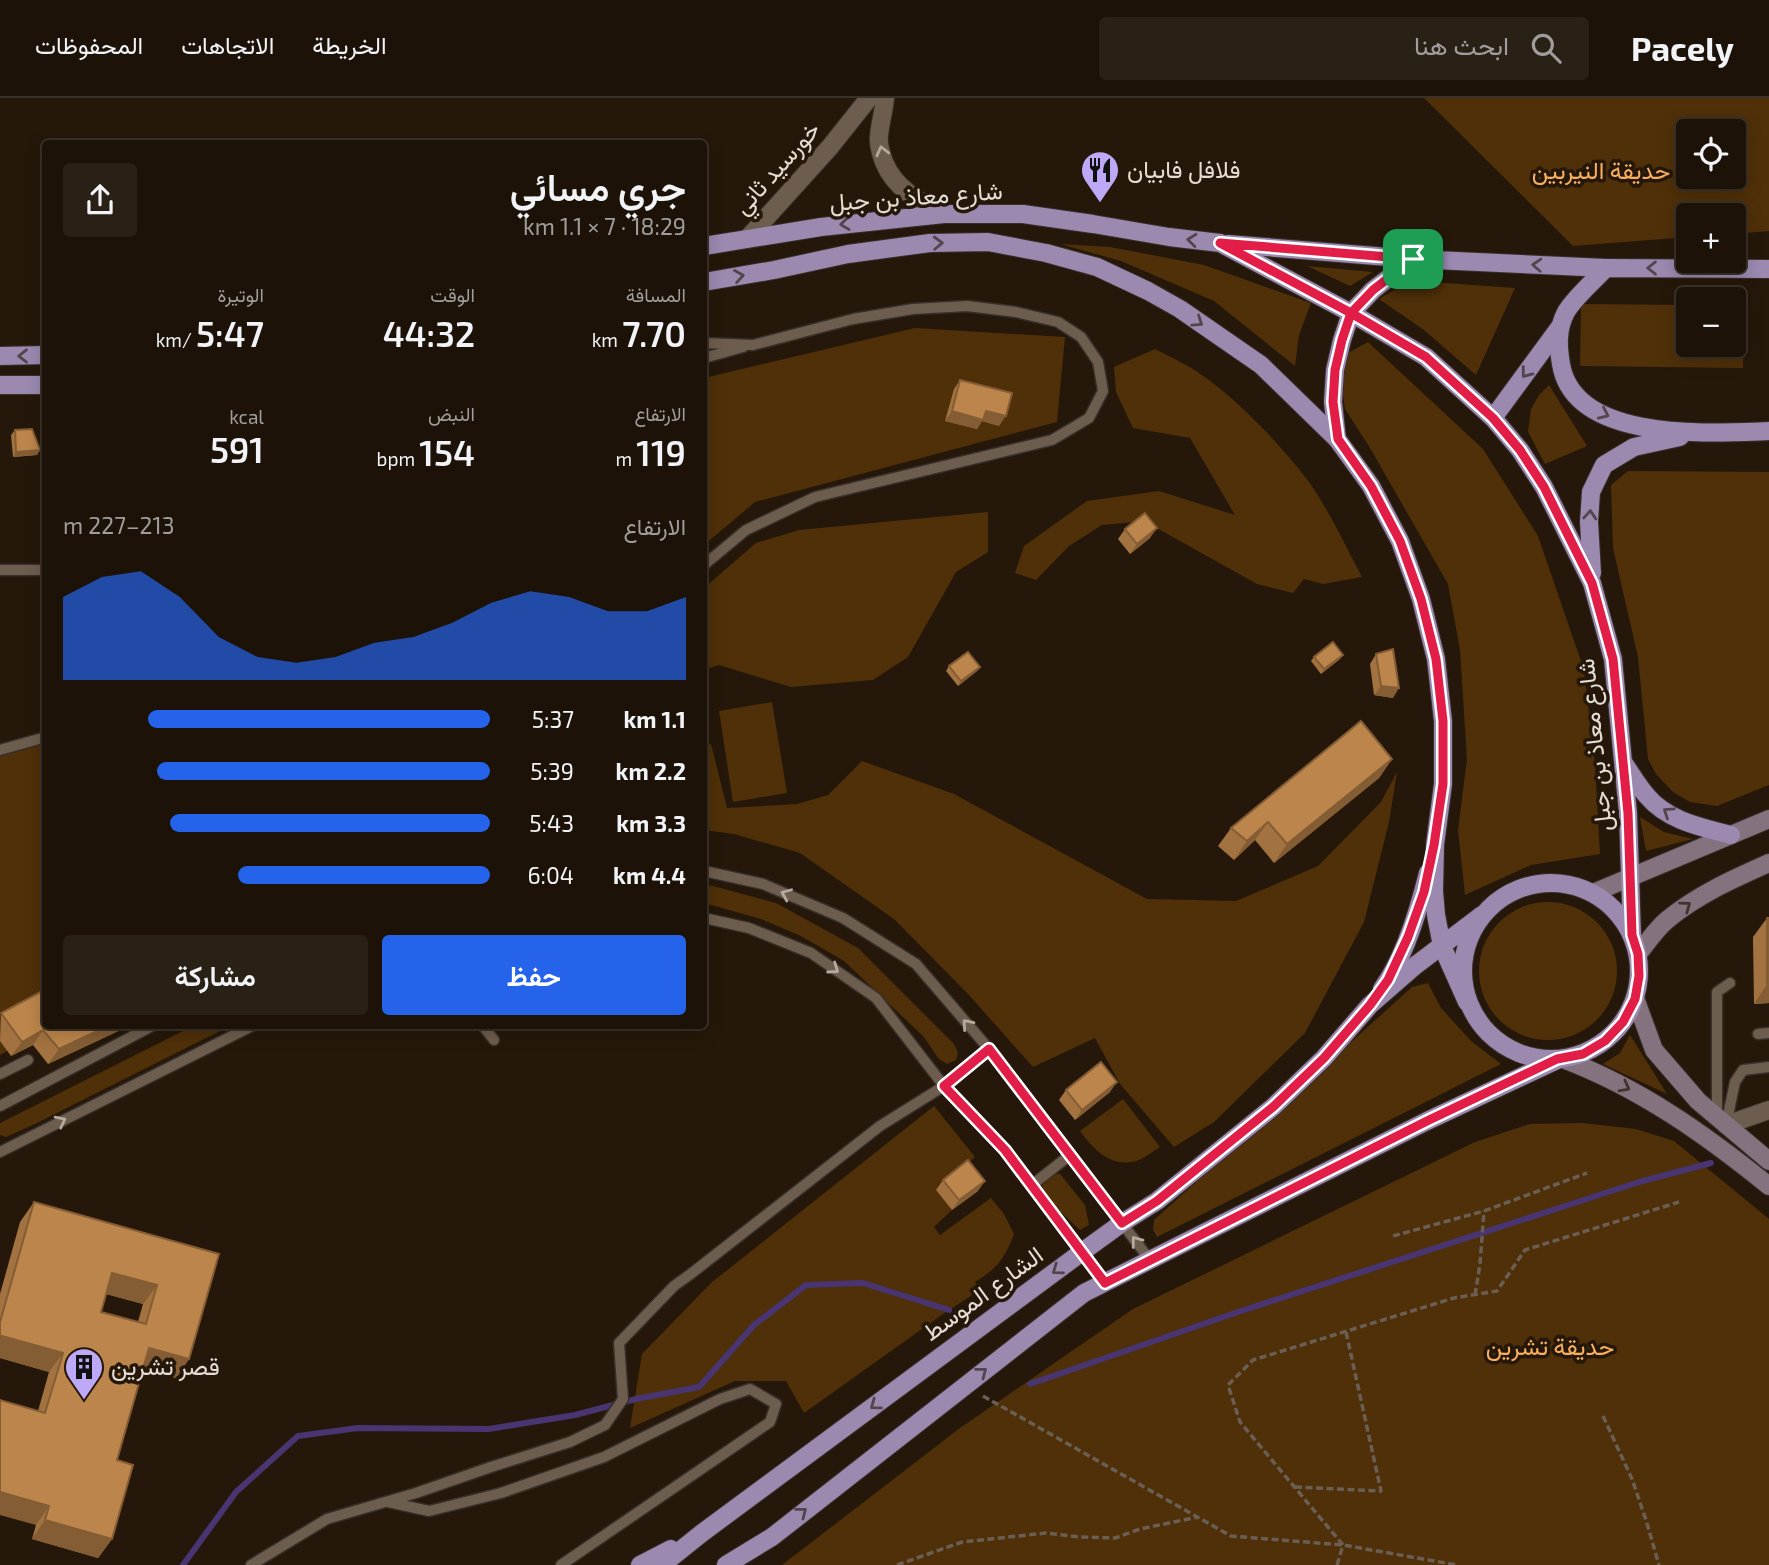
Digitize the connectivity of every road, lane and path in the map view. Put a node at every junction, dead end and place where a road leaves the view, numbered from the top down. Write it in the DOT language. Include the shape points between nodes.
graph roads {
  1 [pos="869,98"];
  2 [pos="886,98"];
  3 [pos="944,214"];
  4 [pos="747,239"];
  5 [pos="1220,243"];
  6 [pos="707,246"];
  7 [pos="1413,259"];
  8 [pos="1606,268"];
  9 [pos="1769,269"];
  10 [pos="707,281"];
  11 [pos="1351,313"];
  12 [pos="1559,328"];
  13 [pos="707,343"];
  14 [pos="753,345"];
  15 [pos="42,355"];
  16 [pos="0,356"];
  17 [pos="707,357"];
  18 [pos="0,385"];
  19 [pos="42,385"];
  20 [pos="1493,418"];
  21 [pos="1769,431"];
  22 [pos="1702,433"];
  23 [pos="1338,439"];
  24 [pos="707,562"];
  25 [pos="0,570"];
  26 [pos="42,570"];
  27 [pos="1592,583"];
  28 [pos="42,738"];
  29 [pos="0,750"];
  30 [pos="1623,762"];
  31 [pos="1769,820"];
  32 [pos="1731,835"];
  33 [pos="1434,845"];
  34 [pos="1769,863"];
  35 [pos="707,872"];
  36 [pos="1631,877"];
  37 [pos="1592,893"];
  38 [pos="1482,915"];
  39 [pos="707,919"];
  40 [pos="1632,935"];
  41 [pos="1442,946"];
  42 [pos="1638,954"];
  43 [pos="1730,983"];
  44 [pos="1635,999"];
  45 [pos="1468,1002"];
  46 [pos="1370,1005"];
  47 [pos="146,1029"];
  48 [pos="246,1029"];
  49 [pos="485,1029"];
  50 [pos="494,1040"];
  51 [pos="989,1049"];
  52 [pos="1560,1059"];
  53 [pos="28,1060"];
  54 [pos="1769,1067"];
  55 [pos="0,1074"];
  56 [pos="944,1086"];
  57 [pos="0,1106"];
  58 [pos="1769,1110"];
  59 [pos="1721,1121"];
  60 [pos="0,1152"];
  61 [pos="1070,1155"];
  62 [pos="1769,1161"];
  63 [pos="1587,1173"];
  64 [pos="1031,1185"];
  65 [pos="1769,1186"];
  66 [pos="1679,1202"];
  67 [pos="1484,1211"];
  68 [pos="1122,1223"];
  69 [pos="1393,1237"];
  70 [pos="1082,1252"];
  71 [pos="1150,1260"];
  72 [pos="1105,1283"];
  73 [pos="1475,1295"];
  74 [pos="1346,1332"];
  75 [pos="964,1386"];
  76 [pos="1603,1416"];
  77 [pos="1295,1487"];
  78 [pos="385,1502"];
  79 [pos="1198,1517"];
  80 [pos="702,1533"];
  81 [pos="772,1536"];
  82 [pos="1343,1545"];
  83 [pos="251,1565"];
  84 [pos="561,1565"];
  85 [pos="640,1565"];
  86 [pos="662,1565"];
  87 [pos="726,1565"];
  88 [pos="746,1565"];
  89 [pos="897,1565"];
  90 [pos="1337,1565"];
  91 [pos="1457,1565"];
  92 [pos="1659,1565"];
  1 -- 4 [label="street, خورسيد ثاني"];
  3 -- 2 [label="street, one-way" via="897,185 888,171 878,138"];
  3 -- 4 [label="main road, شارع معاذ بن جبل, one-way"];
  5 -- 3 [label="main road, شارع معاذ بن جبل, one-way" via="1023,215"];
  4 -- 6 [label="main road, شارع معاذ بن جبل"];
  5 -- 7 [label="main road"];
  5 -- 11 [label="main road, شارع معاذ بن جبل"];
  8 -- 7 [label="main road, one-way"];
  7 -- 11 [label="main road"];
  9 -- 8 [label="main road, one-way"];
  8 -- 12 [label="main road" via="1567,310"];
  10 -- 23 [label="main road, شارع معاذ بن جبل, one-way" via="930,243 988,242 1046,253 1097,267 1180,309 1261,365"];
  11 -- 20 [label="main road, شارع معاذ بن جبل" via="1426,357"];
  11 -- 23 [label="main road" via="1335,370"];
  12 -- 20 [label="main road, one-way"];
  12 -- 22 [label="main road, one-way" via="1562,369 1571,389 1586,405 1628,424"];
  13 -- 14 [label="lane"];
  14 -- 17 [label="lane"];
  14 -- 24 [label="lane" via="913,309 967,306 1016,312 1058,322 1081,337 1098,362 1103,391 1089,418 1052,440 815,497 746,530"];
  15 -- 16 [label="main road, one-way"];
  18 -- 19 [label="main road"];
  20 -- 27 [label="main road, شارع معاذ بن جبل" via="1544,487"];
  21 -- 22 [label="main road"];
  27 -- 22 [label="main road, one-way" via="1591,492 1604,465 1634,447"];
  23 -- 33 [label="main road, شارع معاذ بن جبل" via="1371,486 1400,541 1436,659 1443,721 1443,784"];
  25 -- 26 [label="lane"];
  27 -- 30 [label="main road, شارع معاذ بن جبل" via="1613,659"];
  28 -- 29 [label="lane"];
  32 -- 30 [label="main road, one-way" via="1670,816 1648,798"];
  30 -- 36 [label="main road, شارع معاذ بن جبل"];
  31 -- 32 [label="main road"];
  32 -- 36 [label="main road"];
  33 -- 41 [label="main road, شارع معاذ بن جبل" via="1434,891"];
  33 -- 46 [label="main road" via="1408,937 1388,980"];
  42 -- 34 [label="main road, one-way" via="1665,922 1697,898"];
  51 -- 35 [label="lane, one-way" via="916,964 843,918 763,884"];
  36 -- 37 [label="main road"];
  36 -- 40 [label="main road, شارع معاذ بن جبل"];
  37 -- 38 [label="main road" via="1545,883 1500,898"];
  37 -- 40 [label="main road" via="1622,918"];
  38 -- 41 [label="main road, الشارع الموسط"];
  38 -- 45 [label="main road" via="1463,957 1462,980"];
  39 -- 56 [label="lane, one-way" via="749,928 811,953 865,990"];
  40 -- 42 [label="main road"];
  41 -- 45 [label="main road, شارع معاذ بن جبل"];
  41 -- 46 [label="main road, الشارع الموسط"];
  42 -- 44 [label="main road"];
  43 -- 59 [label="lane" via="1717,992"];
  44 -- 52 [label="main road" via="1623,1022 1605,1041 1583,1054"];
  44 -- 59 [label="main road" via="1654,1050"];
  45 -- 52 [label="main road" via="1481,1027 1502,1046 1528,1057"];
  46 -- 68 [label="main road, الشارع الموسط" via="1273,1107 1157,1201"];
  47 -- 57 [label="lane"];
  60 -- 48 [label="lane, one-way"];
  49 -- 50 [label="lane"];
  51 -- 56 [label="lane"];
  51 -- 61 [label="lane"];
  52 -- 65 [label="main road, one-way" via="1592,1070 1646,1099 1705,1136"];
  52 -- 71 [label="main road"];
  53 -- 55 [label="lane"];
  54 -- 59 [label="lane" via="1743,1070"];
  56 -- 64 [label="lane" via="1005,1150"];
  56 -- 78 [label="lane" via="880,1126 674,1286 619,1343 623,1399 605,1425 570,1442"];
  58 -- 59 [label="street"];
  59 -- 62 [label="main road"];
  61 -- 64 [label="lane"];
  61 -- 68 [label="lane"];
  63 -- 67 [label="path"];
  64 -- 70 [label="lane"];
  66 -- 73 [label="path" via="1525,1250 1497,1291"];
  67 -- 69 [label="path"];
  67 -- 73 [label="path"];
  68 -- 70 [label="main road, الشارع الموسط"];
  71 -- 68 [label="lane, one-way"];
  70 -- 72 [label="lane"];
  70 -- 80 [label="main road, الشارع الموسط, one-way"];
  71 -- 72 [label="main road"];
  75 -- 72 [label="main road, one-way" via="1084,1293"];
  73 -- 74 [label="path"];
  74 -- 77 [label="path" via="1381,1491"];
  74 -- 77 [label="path" via="1252,1360 1228,1385 1240,1422"];
  75 -- 79 [label="path"];
  81 -- 75 [label="main road, one-way"];
  76 -- 92 [label="path" via="1632,1479"];
  77 -- 82 [label="path"];
  78 -- 83 [label="lane" via="327,1519"];
  78 -- 84 [label="lane" via="429,1511 501,1493 604,1457 720,1399 750,1389 776,1404 770,1422"];
  79 -- 82 [label="path" via="1231,1536"];
  79 -- 89 [label="path" via="1115,1538 1046,1533 962,1542"];
  80 -- 85 [label="main road"];
  80 -- 86 [label="main road, الشارع الموسط"];
  81 -- 87 [label="main road"];
  81 -- 88 [label="main road"];
  82 -- 90 [label="path"];
  82 -- 91 [label="path"];
}
